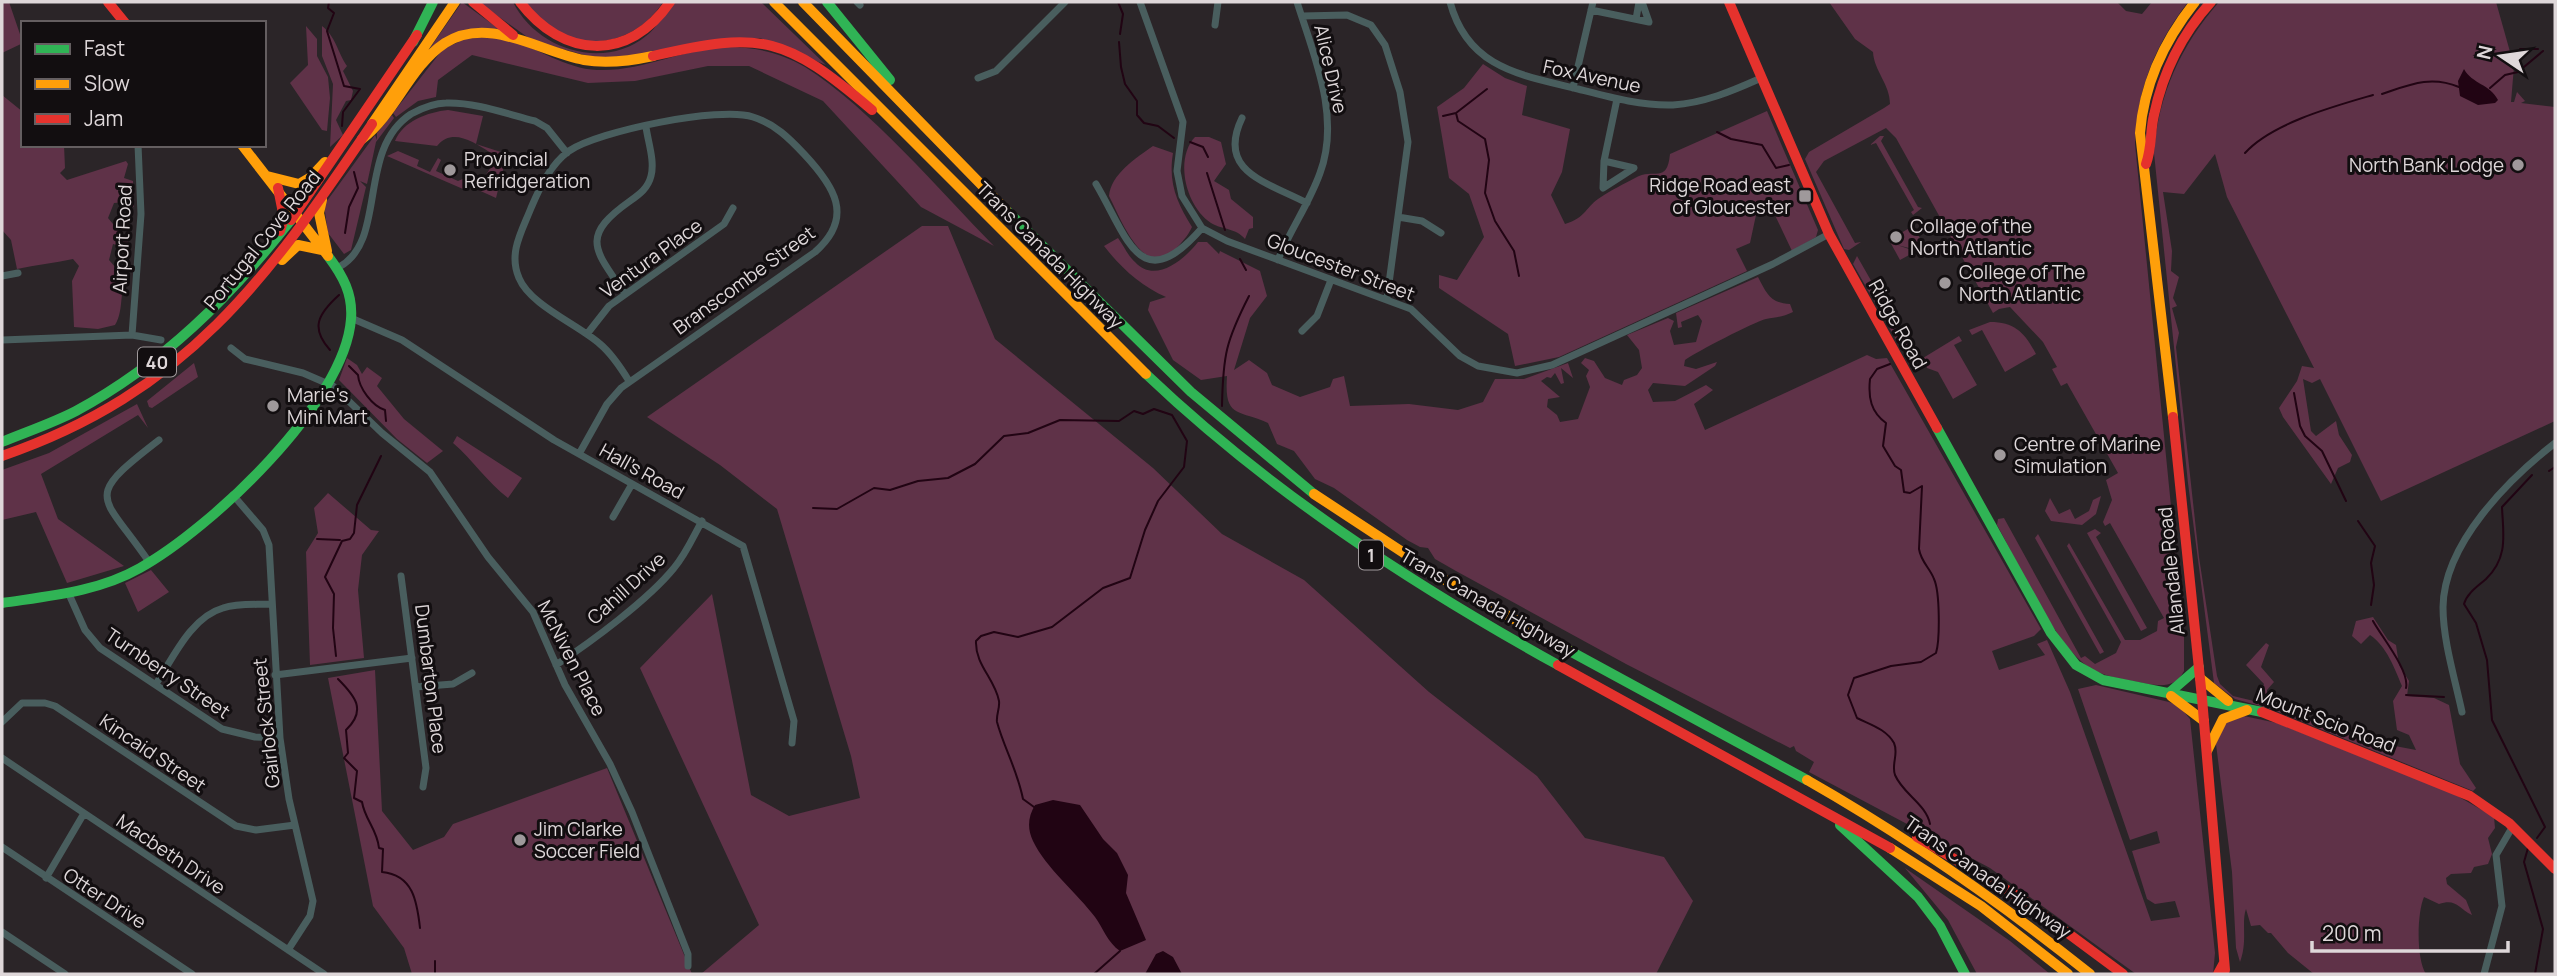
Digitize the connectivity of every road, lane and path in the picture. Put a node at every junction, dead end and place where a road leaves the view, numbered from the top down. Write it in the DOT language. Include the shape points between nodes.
graph roads {
  1 [pos="108,2"];
  2 [pos="433,2"];
  3 [pos="439,2"];
  4 [pos="455,2"];
  5 [pos="473,2"];
  6 [pos="520,2"];
  7 [pos="670,2"];
  8 [pos="774,2"];
  9 [pos="803,2"];
  10 [pos="827,2"];
  11 [pos="1065,2"];
  12 [pos="1140,2"];
  13 [pos="1218,2"];
  14 [pos="1297,2"];
  15 [pos="1450,2"];
  16 [pos="1593,2"];
  17 [pos="1640,2"];
  18 [pos="1729,2"];
  19 [pos="2195,2"];
  20 [pos="2211,2"];
  21 [pos="1591,10"];
  22 [pos="1301,16"];
  23 [pos="1636,19"];
  24 [pos="123,21"];
  25 [pos="1215,25"];
  26 [pos="412,42"];
  27 [pos="524,43"];
  28 [pos="978,78"];
  29 [pos="1759,79"];
  30 [pos="1573,88"];
  31 [pos="1617,99"];
  32 [pos="1242,118"];
  33 [pos="646,127"];
  34 [pos="352,131"];
  35 [pos="362,139"];
  36 [pos="939,140"];
  37 [pos="138,147"];
  38 [pos="244,147"];
  39 [pos="567,153"];
  40 [pos="926,155"];
  41 [pos="1604,161"];
  42 [pos="2146,164"];
  43 [pos="267,176"];
  44 [pos="1096,184"];
  45 [pos="278,188"];
  46 [pos="324,194"];
  47 [pos="1307,203"];
  48 [pos="733,208"];
  49 [pos="300,217"];
  50 [pos="1398,217"];
  51 [pos="1202,228"];
  52 [pos="1441,233"];
  53 [pos="1829,234"];
  54 [pos="278,237"];
  55 [pos="327,251"];
  56 [pos="1278,260"];
  57 [pos="339,267"];
  58 [pos="18,273"];
  59 [pos="2,276"];
  60 [pos="1331,280"];
  61 [pos="625,294"];
  62 [pos="245,296"];
  63 [pos="1387,298"];
  64 [pos="351,318"];
  65 [pos="1302,331"];
  66 [pos="587,334"];
  67 [pos="132,335"];
  68 [pos="2,340"];
  69 [pos="161,340"];
  70 [pos="231,348"];
  71 [pos="629,381"];
  72 [pos="326,382"];
  73 [pos="159,440"];
  74 [pos="2,442"];
  75 [pos="2555,443"];
  76 [pos="579,454"];
  77 [pos="2,456"];
  78 [pos="632,484"];
  79 [pos="233,495"];
  80 [pos="613,517"];
  81 [pos="702,521"];
  82 [pos="149,562"];
  83 [pos="401,576"];
  84 [pos="68,592"];
  85 [pos="2,603"];
  86 [pos="272,604"];
  87 [pos="2063,651"];
  88 [pos="412,658"];
  89 [pos="556,665"];
  90 [pos="2199,667"];
  91 [pos="472,673"];
  92 [pos="275,675"];
  93 [pos="2200,678"];
  94 [pos="156,684"];
  95 [pos="416,687"];
  96 [pos="2168,693"];
  97 [pos="2202,698"];
  98 [pos="2234,705"];
  99 [pos="2251,709"];
  100 [pos="2462,712"];
  101 [pos="2204,721"];
  102 [pos="2,722"];
  103 [pos="280,738"];
  104 [pos="792,743"];
  105 [pos="2207,751"];
  106 [pos="2,758"];
  107 [pos="423,787"];
  108 [pos="1822,808"];
  109 [pos="1863,811"];
  110 [pos="83,815"];
  111 [pos="295,825"];
  112 [pos="2513,826"];
  113 [pos="2,847"];
  114 [pos="2555,869"];
  115 [pos="46,878"];
  116 [pos="2,932"];
  117 [pos="288,950"];
  118 [pos="2224,963"];
  119 [pos="688,966"];
  120 [pos="65,974"];
  121 [pos="192,974"];
  122 [pos="324,974"];
  123 [pos="1965,974"];
  124 [pos="2068,974"];
  125 [pos="2090,974"];
  126 [pos="2123,974"];
  127 [pos="2218,974"];
  128 [pos="2224,974"];
  129 [pos="2484,974"];
  1 -- 24 [label="main road"];
  2 -- 26 [label="main road"];
  3 -- 26 [label="main road, Portugal Cove Road / 40"];
  4 -- 35 [label="main road, Portugal Cove Road / 40"];
  5 -- 27 [label="main road"];
  6 -- 7 [label="main road" via="537,24 555,37 599,47 639,35"];
  8 -- 40 [label="main road, Trans Canada Highway / 1"];
  9 -- 36 [label="main road, Trans Canada Highway / 1"];
  10 -- 36 [label="main road"];
  11 -- 28 [label="street" via="996,71"];
  12 -- 51 [label="street" via="1183,122 1178,179 1185,204"];
  13 -- 25 [label="street"];
  14 -- 22 [label="street, Alice Drive"];
  15 -- 30 [label="street, Fox Avenue" via="1466,36 1494,64"];
  16 -- 21 [label="street"];
  17 -- 23 [label="street"];
  17 -- 23 [label="street" via="1649,22"];
  18 -- 29 [label="main road, Ridge Road"];
  19 -- 42 [label="main road, Allandale Road" via="2169,40 2152,77 2142,135"];
  20 -- 42 [label="main road, Allandale Road" via="2187,32 2166,76"];
  21 -- 23 [label="street"];
  21 -- 30 [label="street"];
  22 -- 47 [label="street, Alice Drive" via="1323,90 1328,129 1325,159"];
  22 -- 50 [label="street" via="1355,16 1381,37 1408,129"];
  26 -- 34 [label="main road, Portugal Cove Road / 40"];
  27 -- 35 [label="main road" via="488,33 449,42 425,60 378,126"];
  27 -- 40 [label="main road" via="602,62 629,61 727,39 777,46 834,78"];
  29 -- 31 [label="street, Fox Avenue" via="1712,98 1675,105"];
  29 -- 53 [label="main road, Ridge Road"];
  30 -- 31 [label="street, Fox Avenue"];
  31 -- 41 [label="street"];
  32 -- 47 [label="street" via="1232,146 1237,161"];
  33 -- 39 [label="street, Branscombe Street" via="597,137"];
  33 -- 61 [label="street" via="650,180 638,196 603,222 597,239 600,257"];
  33 -- 71 [label="street, Branscombe Street" via="728,113 770,124 828,181 837,216 829,238 815,252"];
  34 -- 43 [label="main road" via="303,183 285,185"];
  34 -- 49 [label="main road, Portugal Cove Road / 40"];
  35 -- 46 [label="main road, Portugal Cove Road / 40"];
  36 -- 109 [label="main road, Trans Canada Highway / 1" via="1156,360 1285,471 1349,519 1479,599"];
  37 -- 67 [label="street, Airport Road" via="141,232"];
  38 -- 43 [label="main road"];
  39 -- 57 [label="street" via="547,128 535,121 456,103 422,109 400,123 386,141 358,252"];
  39 -- 66 [label="street, Branscombe Street" via="543,182 517,242 514,261 527,291"];
  40 -- 108 [label="main road, Trans Canada Highway / 1" via="1130,360 1292,499 1381,561 1484,622"];
  41 -- 41 [label="street" via="1603,188 1634,168"];
  42 -- 90 [label="main road, Allandale Road"];
  43 -- 45 [label="main road"];
  44 -- 51 [label="street" via="1133,249 1144,259 1158,262 1170,258"];
  45 -- 49 [label="main road"];
  45 -- 54 [label="main road" via="284,218"];
  46 -- 49 [label="main road, Portugal Cove Road / 40"];
  46 -- 55 [label="main road" via="318,217"];
  47 -- 56 [label="street, Alice Drive"];
  48 -- 61 [label="street, Ventura Place" via="724,224"];
  49 -- 54 [label="main road, Portugal Cove Road / 40"];
  49 -- 55 [label="main road"];
  49 -- 62 [label="main road, Portugal Cove Road / 40"];
  50 -- 52 [label="street" via="1422,221"];
  50 -- 63 [label="street"];
  51 -- 56 [label="street, Gloucester Street"];
  53 -- 63 [label="street, Gloucester Street" via="1581,352 1525,372 1498,372 1468,362 1420,314"];
  53 -- 87 [label="main road, Ridge Road"];
  54 -- 74 [label="main road, Portugal Cove Road / 40" via="220,304 144,372 78,412"];
  55 -- 57 [label="main road"];
  55 -- 62 [label="main road" via="295,246"];
  56 -- 60 [label="street, Gloucester Street"];
  57 -- 64 [label="main road" via="349,293"];
  58 -- 59 [label="street"];
  60 -- 63 [label="street, Gloucester Street"];
  60 -- 65 [label="street" via="1317,316"];
  61 -- 66 [label="street, Ventura Place"];
  62 -- 77 [label="main road, Portugal Cove Road / 40" via="195,348 145,387 81,425"];
  64 -- 72 [label="main road" via="344,349"];
  64 -- 76 [label="street, Hall's Road" via="402,340"];
  66 -- 71 [label="street, Branscombe Street" via="611,355"];
  67 -- 68 [label="street"];
  67 -- 69 [label="street"];
  70 -- 72 [label="street" via="245,359"];
  71 -- 76 [label="street, Branscombe Street" via="607,404"];
  72 -- 79 [label="main road" via="272,456"];
  72 -- 89 [label="street, McNiven Place" via="430,472 488,557 528,603"];
  73 -- 82 [label="street" via="113,478 106,494 113,515"];
  75 -- 100 [label="street" via="2510,479 2472,531 2453,568 2443,607"];
  76 -- 78 [label="street, Hall's Road"];
  78 -- 80 [label="street"];
  78 -- 81 [label="street, Hall's Road"];
  79 -- 82 [label="main road"];
  79 -- 86 [label="street, Gairlock Street" via="267,537"];
  81 -- 89 [label="street, Cahill Drive" via="668,575"];
  81 -- 104 [label="street, Hall's Road" via="747,552 794,721"];
  82 -- 84 [label="main road" via="119,578"];
  83 -- 88 [label="street, Dumbarton Place"];
  84 -- 85 [label="main road"];
  84 -- 94 [label="street, Turnberry Street" via="92,641"];
  86 -- 92 [label="street, Gairlock Street"];
  86 -- 94 [label="street" via="226,607 204,618"];
  87 -- 96 [label="main road, Mount Scio Road" via="2076,665 2103,680"];
  88 -- 92 [label="street"];
  88 -- 95 [label="street, Dumbarton Place"];
  89 -- 119 [label="street, McNiven Place" via="632,812 688,954"];
  90 -- 93 [label="main road, Allandale Road"];
  90 -- 96 [label="main road"];
  91 -- 95 [label="street" via="453,684"];
  92 -- 103 [label="street, Gairlock Street"];
  93 -- 97 [label="main road, Allandale Road"];
  93 -- 98 [label="main road"];
  94 -- 103 [label="street, Turnberry Street" via="227,732"];
  95 -- 107 [label="street, Dumbarton Place" via="426,768"];
  96 -- 97 [label="main road, Mount Scio Road"];
  96 -- 101 [label="main road"];
  97 -- 98 [label="main road, Mount Scio Road"];
  97 -- 101 [label="main road, Allandale Road"];
  98 -- 99 [label="main road, Mount Scio Road"];
  99 -- 105 [label="main road" via="2223,719"];
  99 -- 112 [label="main road, Mount Scio Road" via="2475,797"];
  101 -- 105 [label="main road, Allandale Road"];
  102 -- 111 [label="street, Kincaid Street" via="22,703 55,706 236,826 256,830"];
  103 -- 111 [label="street, Gairlock Street"];
  105 -- 118 [label="main road, Allandale Road"];
  106 -- 110 [label="street, Macbeth Drive"];
  108 -- 123 [label="main road" via="1906,884 1939,925"];
  108 -- 124 [label="main road, Trans Canada Highway / 1" via="1981,906"];
  109 -- 125 [label="main road, Trans Canada Highway / 1" via="1987,892"];
  109 -- 126 [label="main road" via="1991,878"];
  110 -- 115 [label="street"];
  110 -- 117 [label="street, Macbeth Drive"];
  111 -- 117 [label="street, Gairlock Street" via="313,901 310,916"];
  112 -- 114 [label="main road, Mount Scio Road"];
  112 -- 129 [label="street" via="2496,855 2502,906"];
  113 -- 115 [label="street, Otter Drive"];
  115 -- 121 [label="street, Otter Drive"];
  116 -- 120 [label="street"];
  117 -- 122 [label="street, Macbeth Drive"];
  118 -- 127 [label="main road"];
  118 -- 128 [label="main road, Allandale Road"];
}
